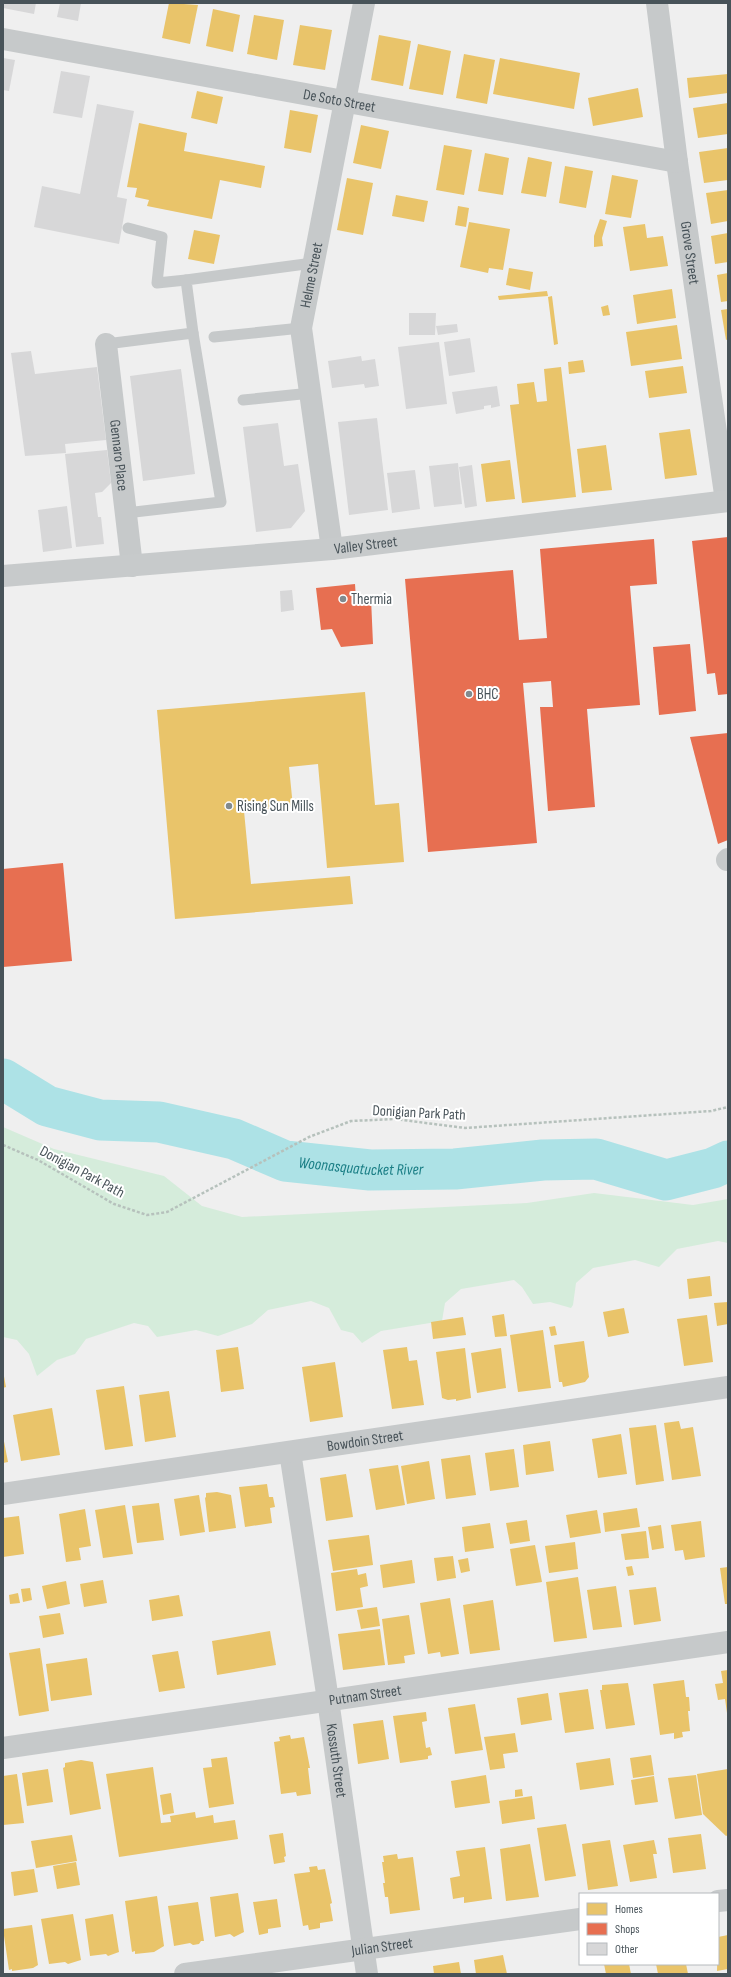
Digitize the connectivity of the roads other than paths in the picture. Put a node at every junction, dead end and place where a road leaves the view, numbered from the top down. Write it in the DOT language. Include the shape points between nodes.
graph roads {
  1 [pos="364,3"];
  2 [pos="657,3"];
  3 [pos="3,39"];
  4 [pos="344,100"];
  5 [pos="677,162"];
  6 [pos="128,228"];
  7 [pos="313,263"];
  8 [pos="186,280"];
  9 [pos="301,328"];
  10 [pos="193,333"];
  11 [pos="214,337"];
  12 [pos="106,344"];
  13 [pos="311,393"];
  14 [pos="243,400"];
  15 [pos="727,501"];
  16 [pos="126,513"];
  17 [pos="332,549"];
  18 [pos="132,566"];
  19 [pos="3,576"];
  20 [pos="728,1387"];
  21 [pos="290,1452"];
  22 [pos="3,1494"];
  23 [pos="728,1642"];
  24 [pos="328,1700"];
  25 [pos="3,1748"];
  26 [pos="579,1919"];
  27 [pos="363,1948"];
  28 [pos="185,1974"];
  29 [pos="368,1974"];
  1 -- 4 [label="street, Helme Street"];
  2 -- 5 [label="street, Grove Street"];
  3 -- 4 [label="street, De Soto Street"];
  4 -- 5 [label="street, De Soto Street"];
  4 -- 7 [label="street, Helme Street"];
  5 -- 15 [label="street, Grove Street"];
  6 -- 8 [label="lane" via="162,236 157,283"];
  7 -- 8 [label="lane"];
  7 -- 9 [label="street, Helme Street"];
  8 -- 10 [label="lane"];
  9 -- 11 [label="lane"];
  9 -- 13 [label="street, Helme Street"];
  10 -- 12 [label="lane"];
  10 -- 16 [label="lane" via="221,502"];
  12 -- 16 [label="street, Gennaro Place"];
  13 -- 14 [label="lane"];
  13 -- 17 [label="street, Helme Street"];
  15 -- 17 [label="main road, Valley Street"];
  16 -- 18 [label="street, Gennaro Place"];
  17 -- 18 [label="main road, Valley Street"];
  18 -- 19 [label="main road, Valley Street"];
  20 -- 21 [label="street, Bowdoin Street"];
  21 -- 22 [label="street, Bowdoin Street"];
  21 -- 24 [label="street, Kossuth Street"];
  23 -- 24 [label="street, Putnam Street"];
  24 -- 25 [label="street, Putnam Street"];
  24 -- 27 [label="street, Kossuth Street"];
  26 -- 27 [label="street, Julian Street"];
  27 -- 28 [label="street, Julian Street"];
  27 -- 29 [label="street, Kossuth Street"];
}
